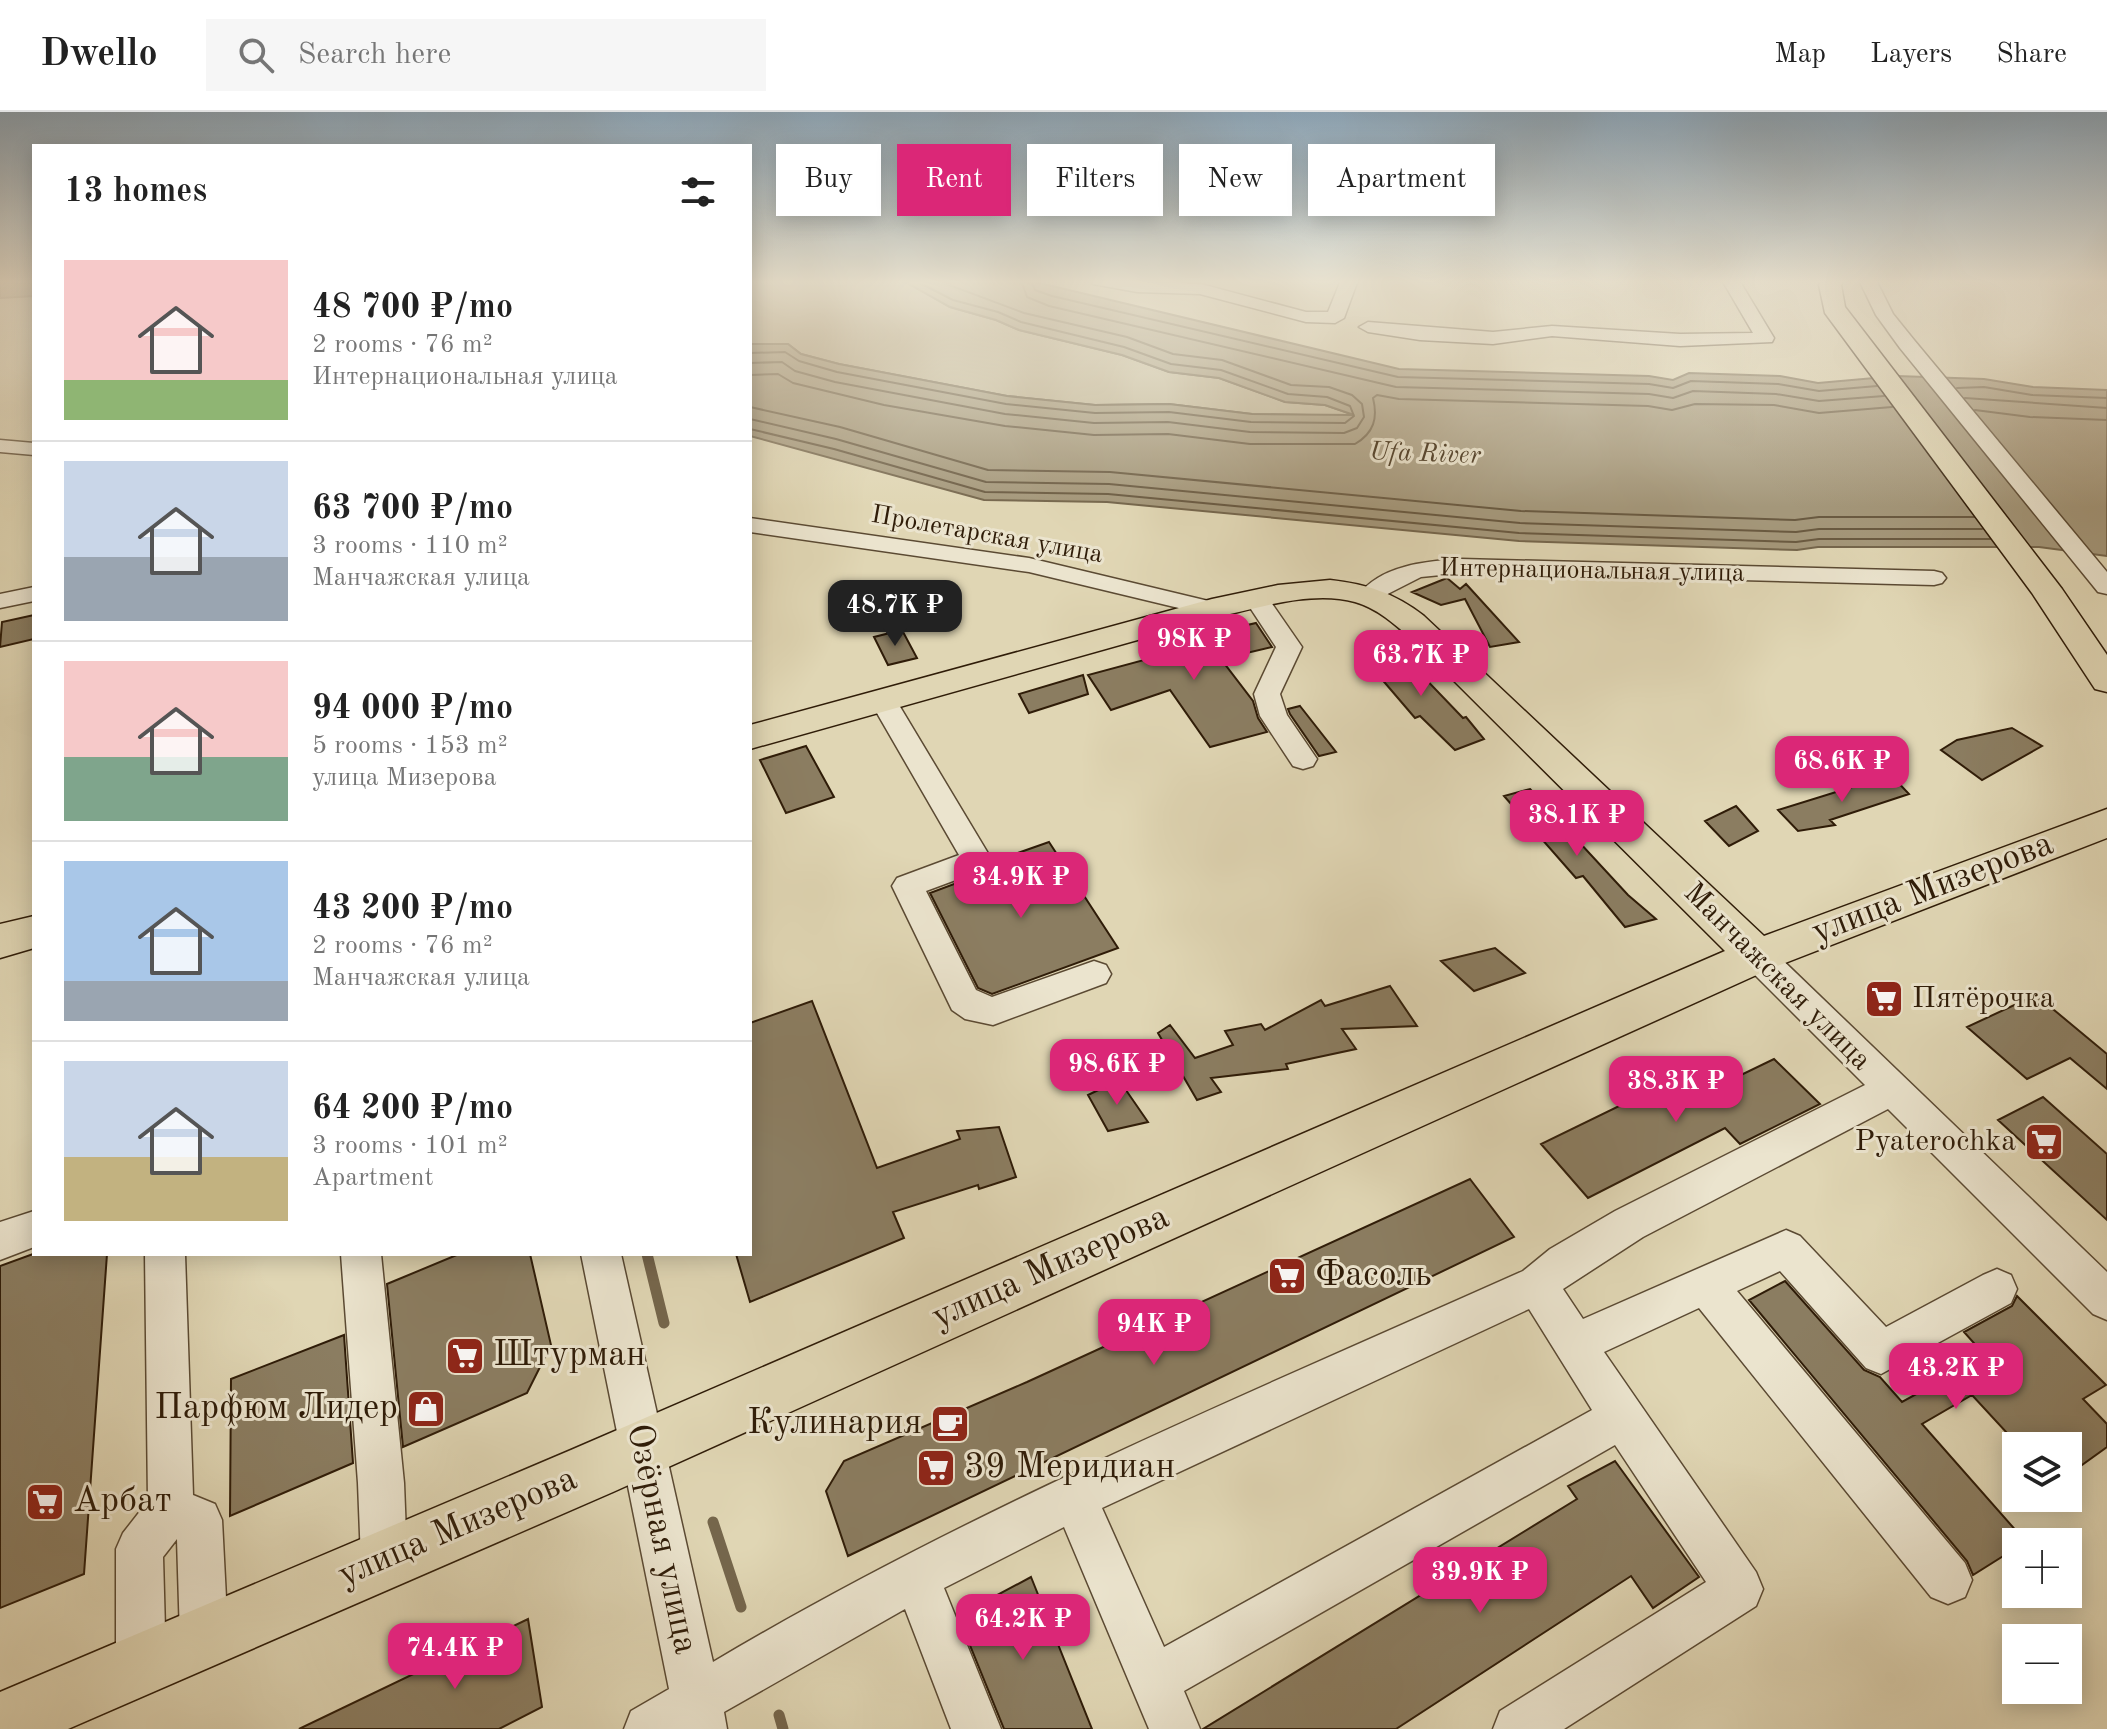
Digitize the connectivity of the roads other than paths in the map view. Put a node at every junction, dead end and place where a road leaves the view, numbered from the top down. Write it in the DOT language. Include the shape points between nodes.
graph roads {
  1 [pos="1867,355"];
  2 [pos="1916,355"];
  3 [pos="0,446"];
  4 [pos="32,449"];
  5 [pos="752,525"];
  6 [pos="1934,578"];
  7 [pos="2107,587"];
  8 [pos="32,594"];
  9 [pos="1370,596"];
  10 [pos="1257,600"];
  11 [pos="0,601"];
  12 [pos="1212,609"];
  13 [pos="2107,681"];
  14 [pos="883,701"];
  15 [pos="752,736"];
  16 [pos="1303,759"];
  17 [pos="2107,823"];
  18 [pos="32,933"];
  19 [pos="0,941"];
  20 [pos="1757,956"];
  21 [pos="1094,974"];
  22 [pos="1892,1089"];
  23 [pos="32,1230"];
  24 [pos="0,1241"];
  25 [pos="165,1256"];
  26 [pos="361,1256"];
  27 [pos="601,1256"];
  28 [pos="1537,1285"];
  29 [pos="1706,1285"];
  30 [pos="1997,1289"];
  31 [pos="2107,1300"];
  32 [pos="1576,1343"];
  33 [pos="1622,1417"];
  34 [pos="643,1448"];
  35 [pos="1074,1498"];
  36 [pos="171,1509"];
  37 [pos="384,1560"];
  38 [pos="916,1577"];
  39 [pos="1948,1580"];
  40 [pos="204,1637"];
  41 [pos="141,1666"];
  42 [pos="1156,1679"];
  43 [pos="699,1714"];
  44 [pos="0,1725"];
  45 [pos="649,1729"];
  46 [pos="976,1729"];
  47 [pos="1175,1729"];
  48 [pos="1518,1729"];
  1 -- 13 [label="main road" via="2046,589"];
  2 -- 7 [label="street"];
  3 -- 4 [label="street"];
  5 -- 12 [label="street, Пролетарская улица" via="1029,565"];
  6 -- 9 [label="street, Интернациональная улица" via="1461,566 1398,575"];
  8 -- 11 [label="street"];
  9 -- 10 [label="main road" via="1332,590"];
  9 -- 20 [label="main road, Манчажская улица" via="1430,638"];
  10 -- 12 [label="main road"];
  10 -- 16 [label="street" via="1289,647 1267,694 1274,716"];
  12 -- 14 [label="main road"];
  14 -- 15 [label="main road"];
  14 -- 21 [label="street" via="977,860 908,886 964,1000 993,1011"];
  17 -- 20 [label="main road, улица Мизерова"];
  18 -- 19 [label="main road"];
  20 -- 22 [label="street, Манчажская улица"];
  20 -- 34 [label="main road, улица Мизерова"];
  22 -- 28 [label="street" via="1629,1224"];
  22 -- 31 [label="street, Манчажская улица"];
  23 -- 24 [label="street"];
  25 -- 36 [label="street"];
  26 -- 37 [label="street"];
  27 -- 34 [label="street, Озёрная улица"];
  28 -- 32 [label="street"];
  28 -- 35 [label="street"];
  29 -- 30 [label="street" via="1786,1249 1881,1353"];
  29 -- 32 [label="street"];
  29 -- 39 [label="street"];
  32 -- 33 [label="street"];
  33 -- 42 [label="street"];
  33 -- 48 [label="street" via="1739,1589"];
  34 -- 37 [label="main road, улица Мизерова"];
  34 -- 43 [label="street, Озёрная улица"];
  35 -- 38 [label="street"];
  35 -- 42 [label="street"];
  36 -- 40 [label="street" via="199,1520"];
  36 -- 41 [label="street" via="139,1549"];
  37 -- 40 [label="main road, улица Мизерова"];
  38 -- 43 [label="street" via="842,1614"];
  38 -- 46 [label="street"];
  40 -- 41 [label="main road, улица Мизерова"];
  41 -- 44 [label="main road, улица Мизерова"];
  42 -- 47 [label="street"];
  43 -- 45 [label="street"];
}
